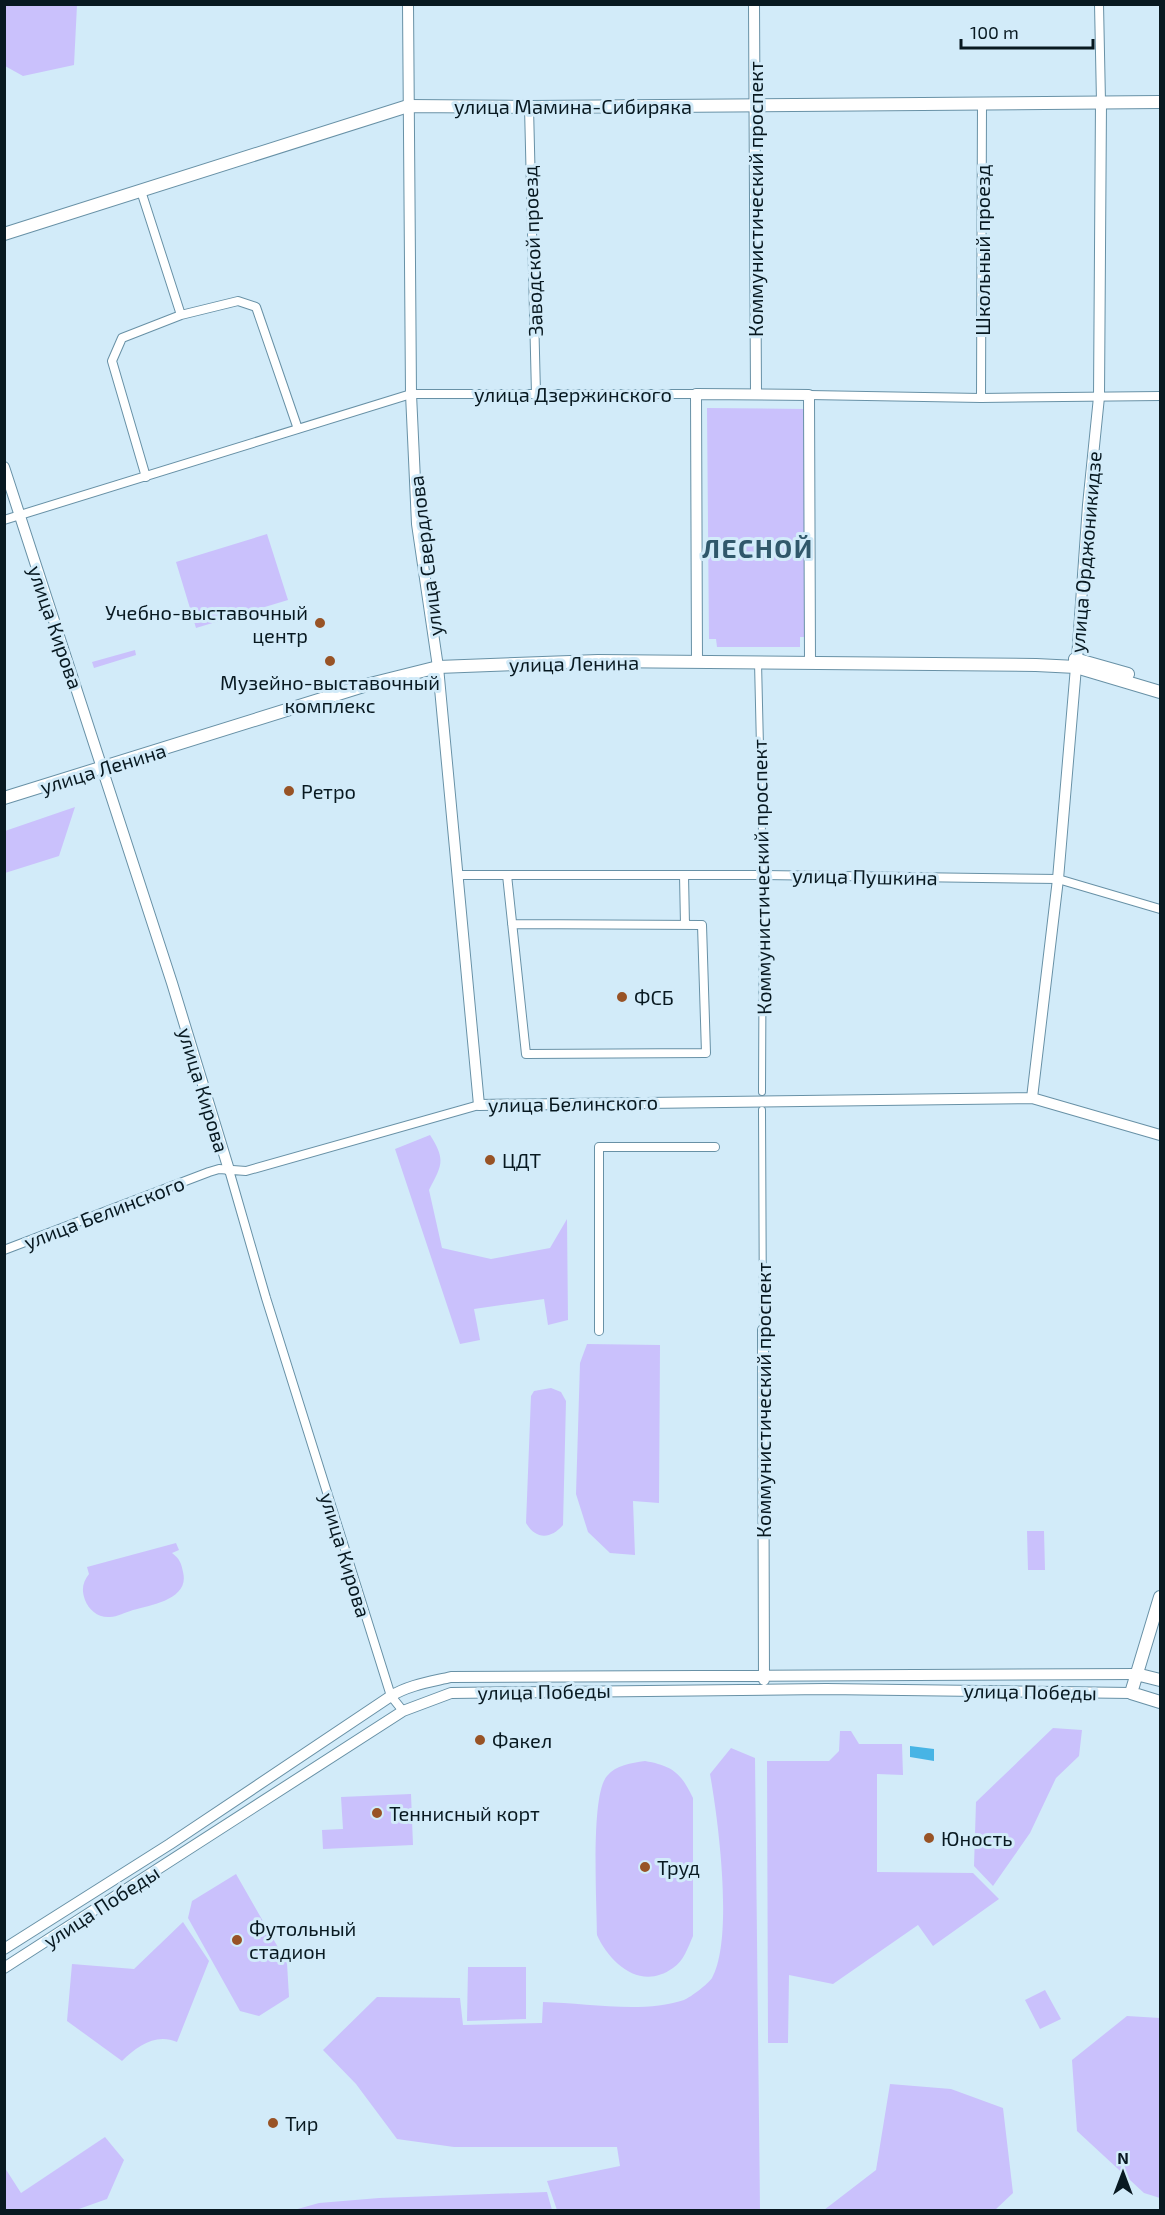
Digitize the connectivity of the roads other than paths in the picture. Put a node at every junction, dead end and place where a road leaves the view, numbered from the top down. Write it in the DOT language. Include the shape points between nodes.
graph roads {
  1 [pos="408,4"];
  2 [pos="754,4"];
  3 [pos="1099,4"];
  4 [pos="982,102"];
  5 [pos="1101,102"];
  6 [pos="1161,102"];
  7 [pos="754,105"];
  8 [pos="408,106"];
  9 [pos="529,107"];
  10 [pos="141,191"];
  11 [pos="4,234"];
  12 [pos="181,315"];
  13 [pos="411,394"];
  14 [pos="536,394"];
  15 [pos="696,394"];
  16 [pos="756,394"];
  17 [pos="809,394"];
  18 [pos="1161,396"];
  19 [pos="1099,397"];
  20 [pos="981,398"];
  21 [pos="298,429"];
  22 [pos="4,467"];
  23 [pos="146,477"];
  24 [pos="19,516"];
  25 [pos="4,520"];
  26 [pos="697,659"];
  27 [pos="810,659"];
  28 [pos="758,662"];
  29 [pos="1076,663"];
  30 [pos="438,665"];
  31 [pos="1161,683"];
  32 [pos="1161,692"];
  33 [pos="102,765"];
  34 [pos="4,792"];
  35 [pos="4,798"];
  36 [pos="458,875"];
  37 [pos="507,875"];
  38 [pos="684,875"];
  39 [pos="763,875"];
  40 [pos="1058,879"];
  41 [pos="1161,909"];
  42 [pos="512,924"];
  43 [pos="685,925"];
  44 [pos="762,1092"];
  45 [pos="1032,1098"];
  46 [pos="479,1105"];
  47 [pos="762,1110"];
  48 [pos="1161,1135"];
  49 [pos="715,1147"];
  50 [pos="229,1170"];
  51 [pos="4,1250"];
  52 [pos="763,1330"];
  53 [pos="599,1331"];
  54 [pos="1161,1597"];
  55 [pos="1136,1674"];
  56 [pos="764,1675"];
  57 [pos="1161,1680"];
  58 [pos="765,1690"];
  59 [pos="1131,1693"];
  60 [pos="390,1696"];
  61 [pos="1161,1702"];
  62 [pos="403,1711"];
  63 [pos="4,1949"];
  64 [pos="4,1968"];
  1 -- 8 [label="street, улица Свердлова"];
  2 -- 7 [label="street, Коммунистический проспект"];
  3 -- 5 [label="street, улица Орджоникидзе"];
  4 -- 5 [label="main road, улица Мамина-Сибиряка"];
  4 -- 7 [label="main road, улица Мамина-Сибиряка"];
  4 -- 20 [label="street, Школьный проезд"];
  5 -- 6 [label="main road, улица Мамина-Сибиряка"];
  5 -- 19 [label="street, улица Орджоникидзе"];
  7 -- 9 [label="main road, улица Мамина-Сибиряка"];
  7 -- 16 [label="street, Коммунистический проспект"];
  8 -- 9 [label="main road, улица Мамина-Сибиряка"];
  8 -- 10 [label="main road, улица Мамина-Сибиряка"];
  8 -- 13 [label="street, улица Свердлова"];
  9 -- 14 [label="street, Заводской проезд"];
  10 -- 11 [label="main road, улица Мамина-Сибиряка"];
  10 -- 12 [label="street"];
  12 -- 21 [label="street" via="238,301 256,308"];
  12 -- 23 [label="street" via="122,338 112,361"];
  13 -- 14 [label="street, улица Дзержинского"];
  13 -- 21 [label="street, улица Дзержинского"];
  13 -- 30 [label="street, улица Свердлова" via="417,525"];
  14 -- 15 [label="street, улица Дзержинского"];
  15 -- 16 [label="street, улица Дзержинского"];
  15 -- 26 [label="street"];
  16 -- 17 [label="street, улица Дзержинского"];
  17 -- 20 [label="street, улица Дзержинского"];
  17 -- 27 [label="street"];
  18 -- 19 [label="street, улица Дзержинского"];
  19 -- 20 [label="street, улица Дзержинского"];
  19 -- 29 [label="street, улица Орджоникидзе"];
  21 -- 23 [label="street, улица Дзержинского"];
  22 -- 24 [label="street, улица Кирова"];
  23 -- 24 [label="street, улица Дзержинского"];
  24 -- 25 [label="street, улица Дзержинского"];
  24 -- 33 [label="street, улица Кирова"];
  26 -- 27 [label="main road"];
  26 -- 28 [label="main road, улица Ленина"];
  26 -- 30 [label="main road, улица Ленина" via="598,658"];
  27 -- 28 [label="main road, улица Ленина"];
  27 -- 29 [label="main road, улица Ленина"];
  28 -- 39 [label="street, Коммунистический проспект"];
  29 -- 31 [label="main road"];
  29 -- 32 [label="main road, улица Ленина"];
  29 -- 40 [label="street, улица Орджоникидзе"];
  30 -- 33 [label="main road, улица Ленина"];
  30 -- 36 [label="street, улица Свердлова"];
  33 -- 34 [label="main road"];
  33 -- 35 [label="main road, улица Ленина"];
  33 -- 50 [label="street, улица Кирова"];
  36 -- 37 [label="street, улица Пушкина"];
  36 -- 46 [label="street, улица Свердлова"];
  37 -- 38 [label="street, улица Пушкина"];
  37 -- 42 [label="street"];
  38 -- 39 [label="street, улица Пушкина"];
  38 -- 43 [label="street"];
  39 -- 40 [label="street, улица Пушкина"];
  39 -- 44 [label="street, Коммунистический проспект"];
  40 -- 41 [label="street, улица Пушкина"];
  40 -- 45 [label="street, улица Орджоникидзе"];
  42 -- 43 [label="street"];
  42 -- 43 [label="street" via="526,1054 706,1053 702,925"];
  45 -- 46 [label="street, улица Белинского"];
  45 -- 48 [label="street, улица Белинского"];
  46 -- 50 [label="street, улица Белинского" via="246,1171"];
  47 -- 52 [label="street, Коммунистический проспект"];
  49 -- 53 [label="street" via="599,1147"];
  50 -- 51 [label="street, улица Белинского" via="209,1172"];
  50 -- 60 [label="street, улица Кирова"];
  52 -- 56 [label="street, Коммунистический проспект"];
  54 -- 55 [label="main road"];
  55 -- 56 [label="street, улица Победы"];
  55 -- 57 [label="main road, улица Победы"];
  55 -- 59 [label="main road"];
  56 -- 58 [label="street, Коммунистический проспект"];
  56 -- 60 [label="street, улица Победы" via="451,1677"];
  58 -- 59 [label="street, улица Победы"];
  58 -- 62 [label="street, улица Победы" via="451,1692"];
  59 -- 61 [label="main road, улица Победы"];
  60 -- 62 [label="street, улица Кирова"];
  60 -- 63 [label="street, улица Победы" via="180,1838"];
  62 -- 64 [label="street, улица Победы"];
}
